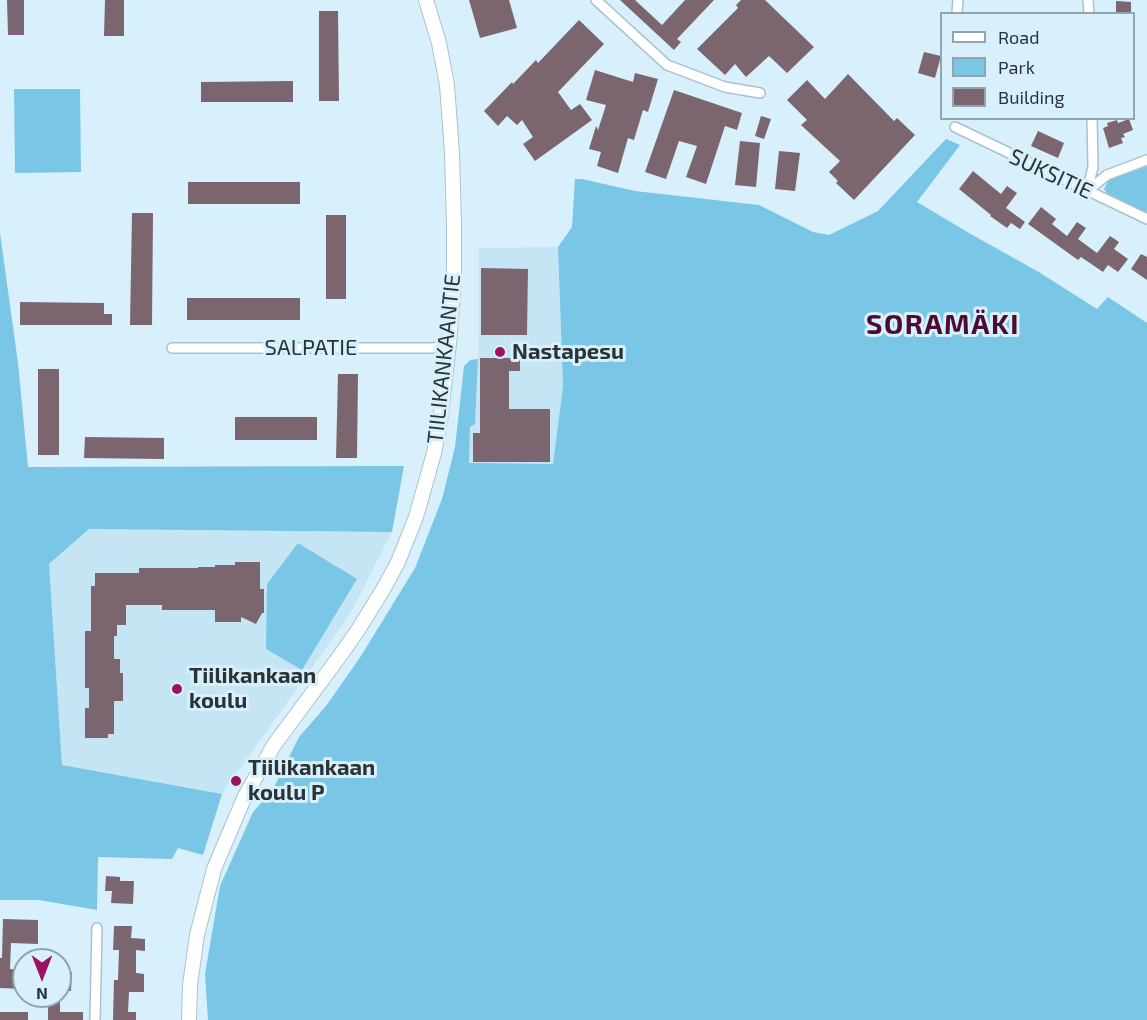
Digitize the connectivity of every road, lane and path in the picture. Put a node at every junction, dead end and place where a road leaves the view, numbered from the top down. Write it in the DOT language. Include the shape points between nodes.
graph roads {
  1 [pos="426,0"];
  2 [pos="596,0"];
  3 [pos="760,93"];
  4 [pos="1092,120"];
  5 [pos="955,127"];
  6 [pos="1147,160"];
  7 [pos="1087,191"];
  8 [pos="1147,219"];
  9 [pos="449,344"];
  10 [pos="172,348"];
  11 [pos="97,928"];
  12 [pos="95,1020"];
  13 [pos="189,1020"];
  1 -- 9 [label="street, TIILIKANKAANTIE" via="436,29 448,96 454,224"];
  2 -- 3 [label="street" via="667,65 725,87"];
  4 -- 7 [label="street" via="1093,167"];
  5 -- 7 [label="street, SUKSITIE"];
  6 -- 7 [label="street" via="1107,175"];
  7 -- 8 [label="street, SUKSITIE"];
  9 -- 10 [label="street, SALPATIE" via="433,348"];
  9 -- 13 [label="street, TIILIKANKAANTIE" via="440,422 416,517 398,562 358,630 274,745 245,796 214,869 197,935"];
  11 -- 12 [label="street"];
}
